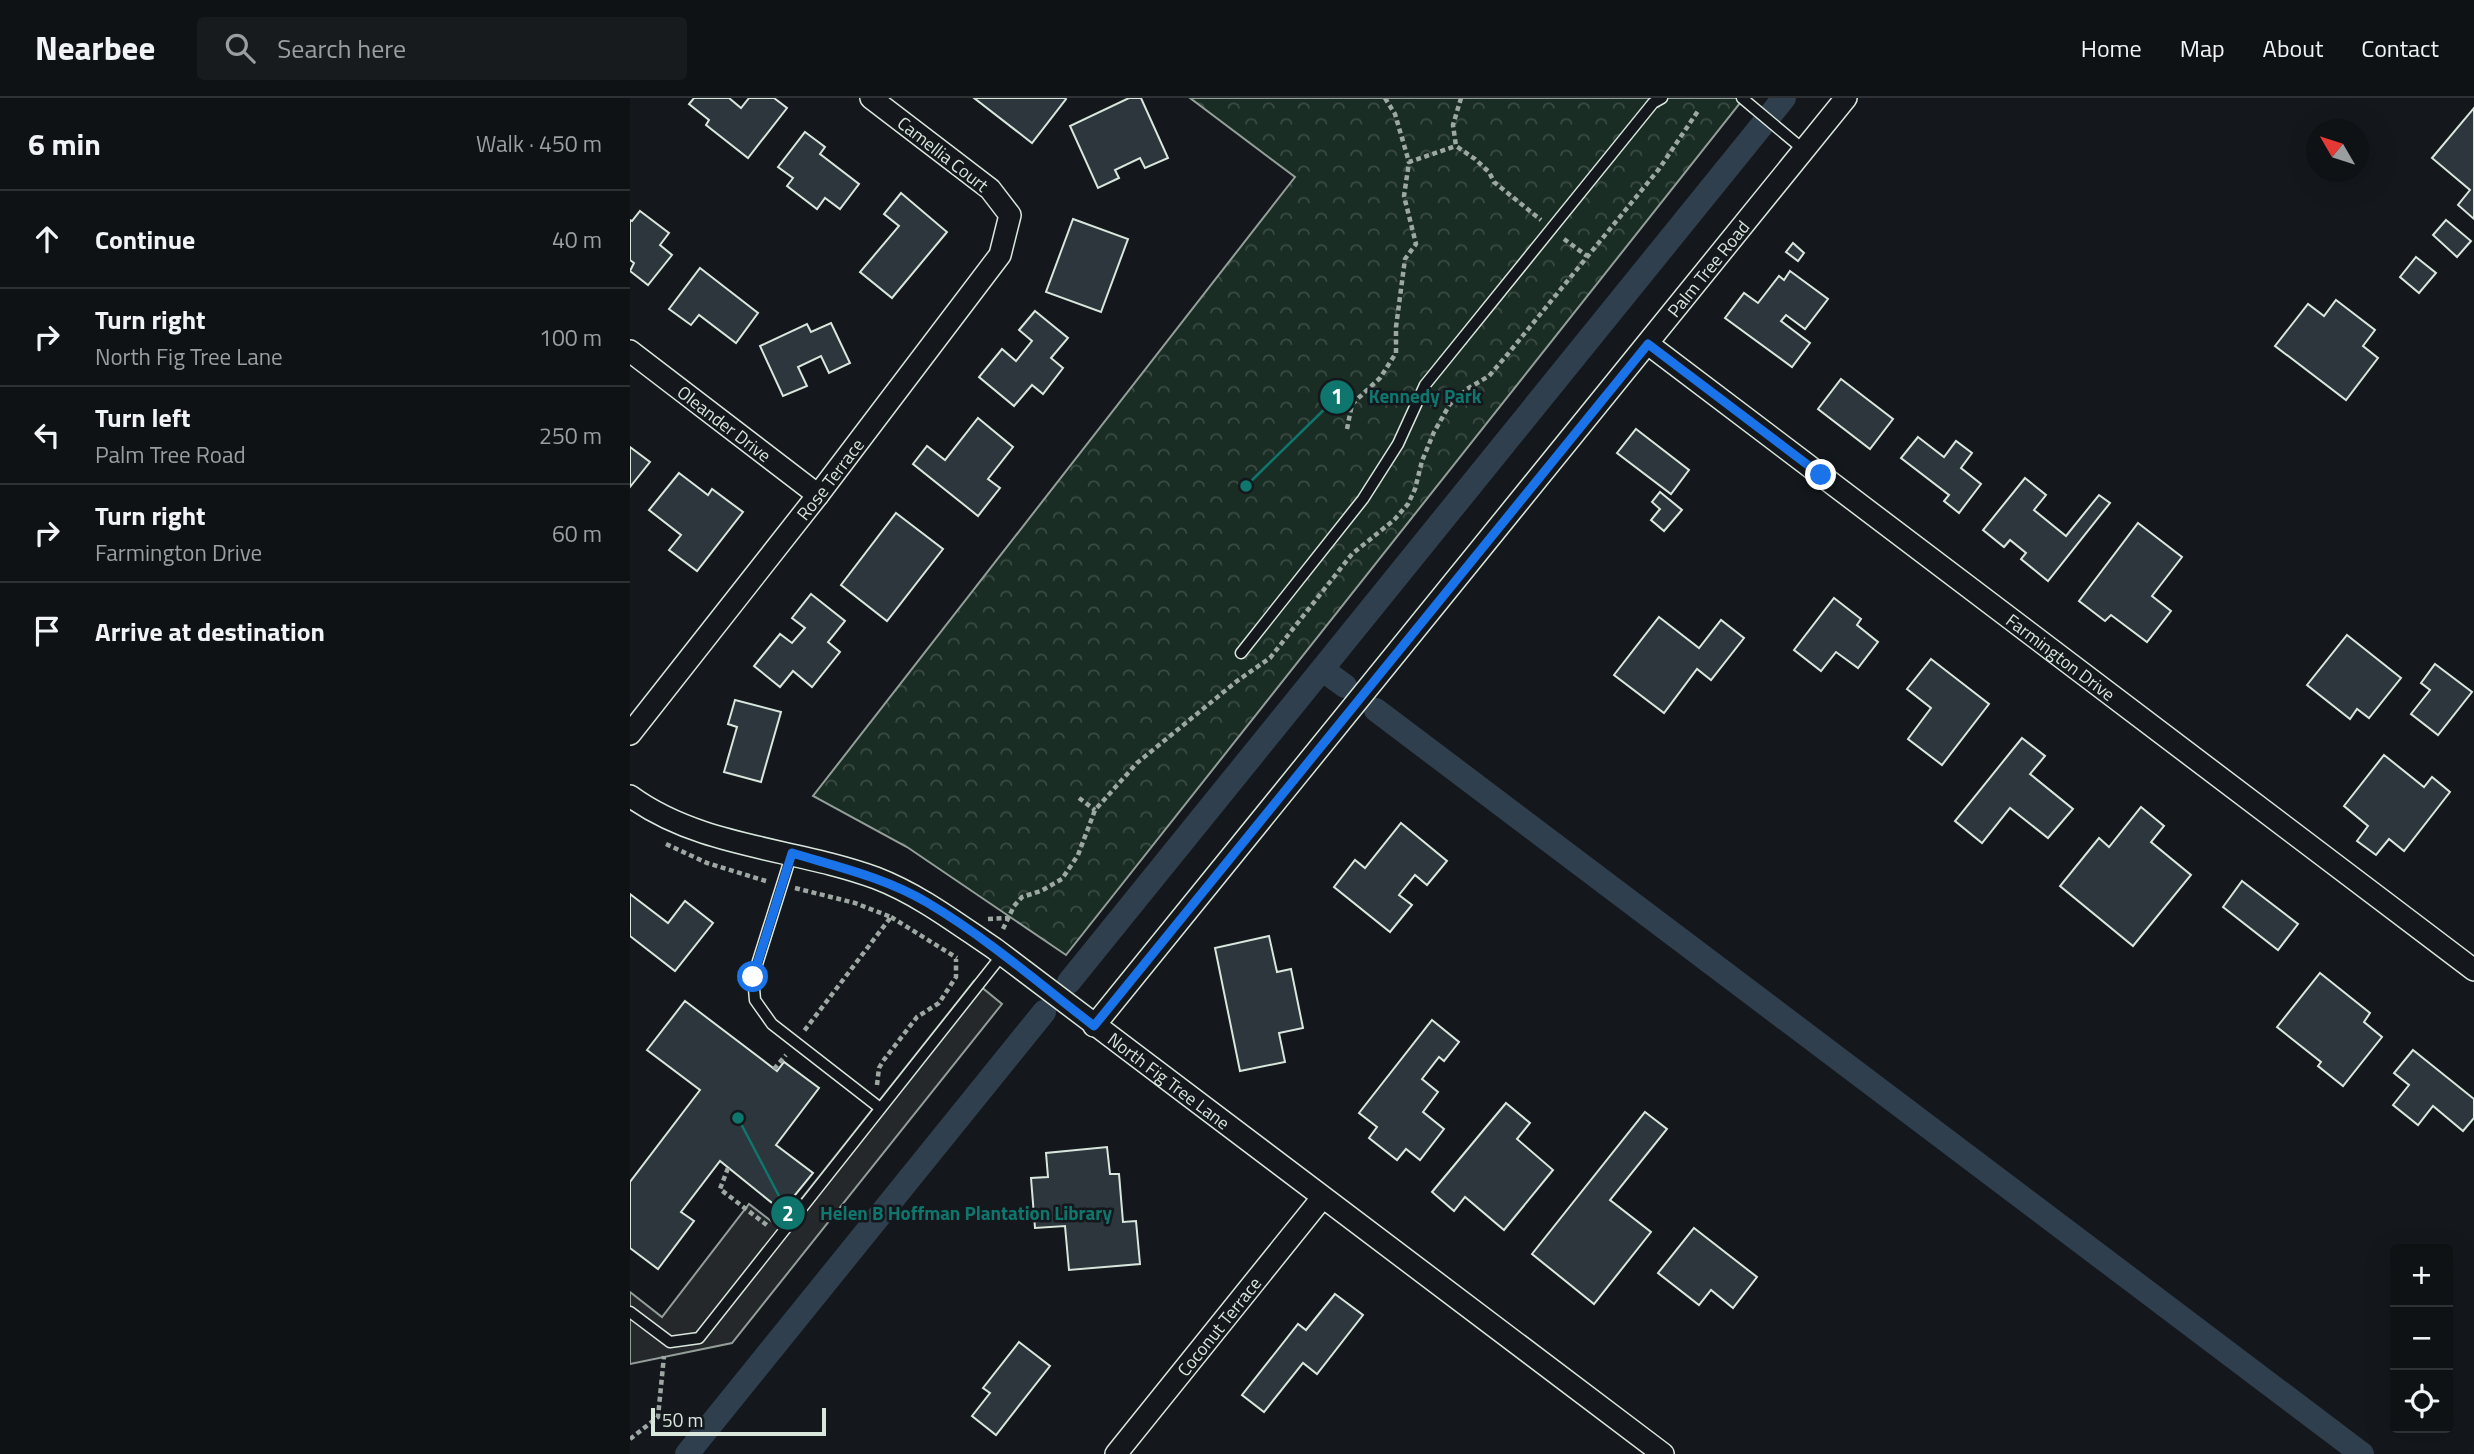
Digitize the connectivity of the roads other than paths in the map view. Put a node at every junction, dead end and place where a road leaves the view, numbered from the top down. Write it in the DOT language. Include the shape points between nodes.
graph roads {
  1 [pos="872,98"];
  2 [pos="1662,98"];
  3 [pos="1742,98"];
  4 [pos="1846,98"];
  5 [pos="1797,144"];
  6 [pos="1010,215"];
  7 [pos="1648,344"];
  8 [pos="630,351"];
  9 [pos="818,495"];
  10 [pos="1241,653"];
  11 [pos="630,734"];
  12 [pos="630,796"];
  13 [pos="792,853"];
  14 [pos="1002,955"];
  15 [pos="2474,970"];
  16 [pos="1094,1026"];
  17 [pos="880,1108"];
  18 [pos="1322,1198"];
  19 [pos="630,1312"];
  20 [pos="1116,1454"];
  21 [pos="1663,1454"];
  1 -- 6 [label="street, Camellia Court" via="990,189"];
  2 -- 10 [label="lane" via="1653,103 1425,385 1398,444 1363,499"];
  3 -- 5 [label="lane"];
  4 -- 5 [label="street, Palm Tree Road"];
  5 -- 7 [label="street, Palm Tree Road"];
  6 -- 9 [label="street, Rose Terrace" via="1000,255"];
  7 -- 15 [label="street, Farmington Drive"];
  7 -- 16 [label="street, Palm Tree Road"];
  8 -- 9 [label="street, Oleander Drive"];
  9 -- 11 [label="street, Rose Terrace"];
  12 -- 13 [label="street, North Fig Tree Lane" via="651,811 710,836"];
  13 -- 14 [label="street, North Fig Tree Lane" via="877,878 928,903"];
  13 -- 17 [label="lane" via="753,977 755,1000 772,1024"];
  14 -- 16 [label="street, North Fig Tree Lane"];
  14 -- 17 [label="lane"];
  16 -- 18 [label="street, North Fig Tree Lane"];
  17 -- 19 [label="lane" via="699,1338 670,1342"];
  18 -- 20 [label="street, Coconut Terrace"];
  18 -- 21 [label="street, North Fig Tree Lane"];
}
